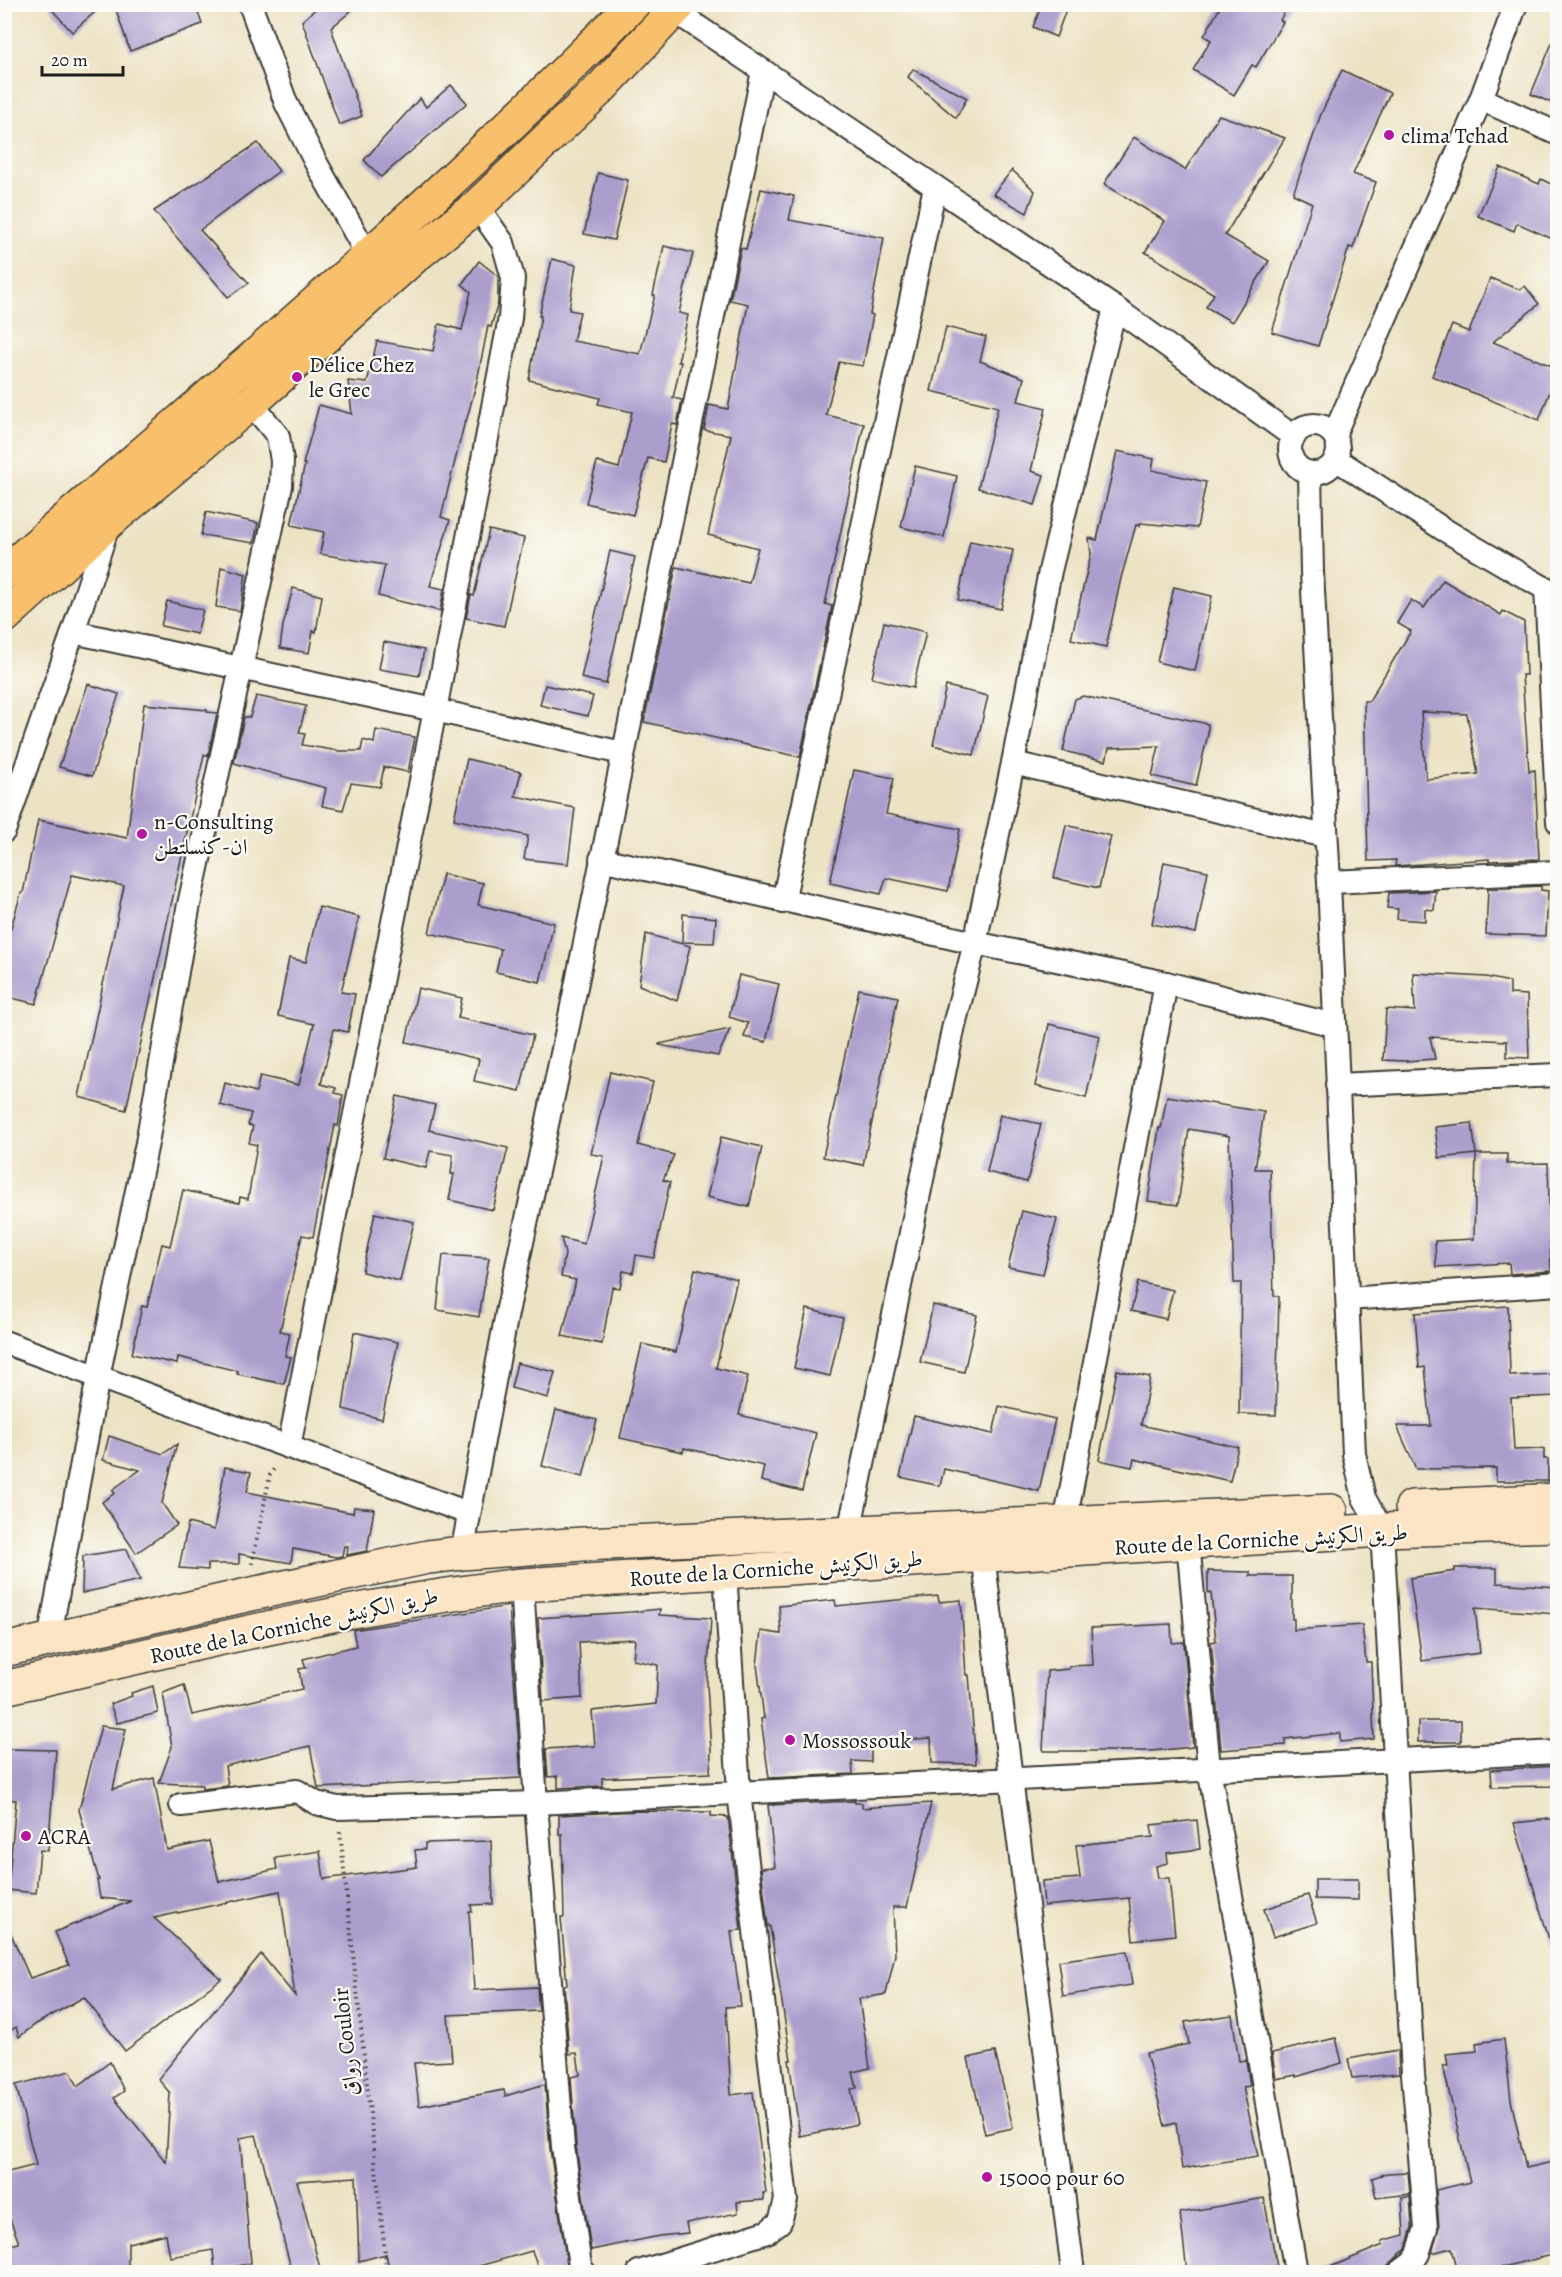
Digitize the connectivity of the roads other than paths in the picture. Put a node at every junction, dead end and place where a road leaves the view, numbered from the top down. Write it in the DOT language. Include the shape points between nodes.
graph roads {
  1 [pos="250,4"];
  2 [pos="633,4"];
  3 [pos="1516,4"];
  4 [pos="673,7"];
  5 [pos="763,71"];
  6 [pos="1481,99"];
  7 [pos="1557,134"];
  8 [pos="935,187"];
  9 [pos="477,206"];
  10 [pos="378,267"];
  11 [pos="1115,308"];
  12 [pos="251,403"];
  13 [pos="1334,435"];
  14 [pos="1294,436"];
  15 [pos="1336,459"];
  16 [pos="1310,473"];
  17 [pos="110,521"];
  18 [pos="4,573"];
  19 [pos="1552,592"];
  20 [pos="4,617"];
  21 [pos="73,632"];
  22 [pos="239,668"];
  23 [pos="435,710"];
  24 [pos="622,753"];
  25 [pos="1013,763"];
  26 [pos="1557,822"];
  27 [pos="4,831"];
  28 [pos="1325,836"];
  29 [pos="602,860"];
  30 [pos="1557,872"];
  31 [pos="1329,882"];
  32 [pos="783,902"];
  33 [pos="975,943"];
  34 [pos="1166,983"];
  35 [pos="1334,1024"];
  36 [pos="1557,1075"];
  37 [pos="1337,1085"];
  38 [pos="1557,1284"];
  39 [pos="1348,1299"];
  40 [pos="4,1342"];
  41 [pos="98,1377"];
  42 [pos="289,1447"];
  43 [pos="1557,1500"];
  44 [pos="468,1514"];
  45 [pos="1376,1520"];
  46 [pos="1065,1522"];
  47 [pos="1557,1525"];
  48 [pos="849,1532"];
  49 [pos="1188,1542"];
  50 [pos="462,1552"];
  51 [pos="983,1555"];
  52 [pos="725,1571"];
  53 [pos="522,1585"];
  54 [pos="49,1640"];
  55 [pos="4,1650"];
  56 [pos="4,1688"];
  57 [pos="1557,1752"];
  58 [pos="1395,1759"];
  59 [pos="1209,1768"];
  60 [pos="1010,1780"];
  61 [pos="739,1792"];
  62 [pos="536,1803"];
  63 [pos="181,1805"];
  64 [pos="584,2272"];
  65 [pos="639,2272"];
  66 [pos="1073,2272"];
  67 [pos="1296,2272"];
  68 [pos="1400,2272"];
  1 -- 10 [label="street" via="286,103 315,161"];
  2 -- 10 [label="main road" via="500,136"];
  3 -- 6 [label="street"];
  4 -- 5 [label="street"];
  4 -- 9 [label="main road" via="602,87"];
  5 -- 8 [label="street"];
  5 -- 24 [label="street"];
  6 -- 7 [label="street"];
  6 -- 13 [label="street"];
  8 -- 11 [label="street"];
  8 -- 32 [label="street"];
  9 -- 10 [label="main road"];
  9 -- 23 [label="street" via="503,243 513,278 510,318"];
  10 -- 12 [label="main road"];
  10 -- 18 [label="main road"];
  11 -- 14 [label="street"];
  11 -- 25 [label="street" via="1050,571"];
  12 -- 17 [label="main road"];
  12 -- 22 [label="street" via="278,436 281,486"];
  13 -- 14 [label="street" via="1314,425"];
  13 -- 15 [label="street" via="1339,452"];
  14 -- 16 [label="street" via="1293,459"];
  15 -- 16 [label="street" via="1325,471"];
  15 -- 19 [label="street" via="1443,529"];
  16 -- 28 [label="street"];
  17 -- 20 [label="main road"];
  17 -- 21 [label="street"];
  19 -- 26 [label="street"];
  21 -- 22 [label="street"];
  21 -- 27 [label="street"];
  22 -- 23 [label="street"];
  22 -- 41 [label="street" via="188,909 147,1143"];
  23 -- 24 [label="street"];
  23 -- 42 [label="street"];
  24 -- 29 [label="street"];
  25 -- 28 [label="street"];
  25 -- 33 [label="street"];
  28 -- 31 [label="street"];
  29 -- 32 [label="street"];
  29 -- 44 [label="street"];
  30 -- 31 [label="street"];
  31 -- 35 [label="street"];
  32 -- 33 [label="street"];
  33 -- 34 [label="street"];
  33 -- 48 [label="street" via="954,1024"];
  34 -- 35 [label="street"];
  34 -- 46 [label="street"];
  35 -- 37 [label="street"];
  36 -- 37 [label="street"];
  37 -- 39 [label="street"];
  38 -- 39 [label="street"];
  39 -- 45 [label="street" via="1354,1454 1364,1497"];
  40 -- 41 [label="street"];
  41 -- 42 [label="street"];
  41 -- 54 [label="street"];
  42 -- 44 [label="street"];
  43 -- 45 [label="street, Route de la Corniche طريق الكرنيش"];
  44 -- 50 [label="street"];
  45 -- 46 [label="street, Route de la Corniche طريق الكرنيش"];
  45 -- 47 [label="street, Route de la Corniche طريق الكرنيش"];
  45 -- 49 [label="street, Route de la Corniche طريق الكرنيش"];
  45 -- 58 [label="street"];
  46 -- 48 [label="street, Route de la Corniche طريق الكرنيش"];
  48 -- 50 [label="street, Route de la Corniche طريق الكرنيش"];
  49 -- 51 [label="street, Route de la Corniche طريق الكرنيش"];
  49 -- 59 [label="street"];
  50 -- 54 [label="street, Route de la Corniche طريق الكرنيش"];
  51 -- 52 [label="street, Route de la Corniche طريق الكرنيش"];
  51 -- 60 [label="street"];
  52 -- 53 [label="street, Route de la Corniche طريق الكرنيش"];
  52 -- 61 [label="street"];
  53 -- 56 [label="street, Route de la Corniche طريق الكرنيش" via="383,1605"];
  53 -- 62 [label="street"];
  54 -- 55 [label="street, Route de la Corniche طريق الكرنيش"];
  57 -- 58 [label="street"];
  58 -- 59 [label="street"];
  58 -- 68 [label="street" via="1426,2228 1418,2254"];
  59 -- 60 [label="street"];
  59 -- 67 [label="street"];
  60 -- 61 [label="street"];
  60 -- 66 [label="street"];
  61 -- 62 [label="street"];
  61 -- 65 [label="street" via="786,2200 780,2222 767,2232"];
  62 -- 63 [label="street" via="337,1808 316,1803 297,1791"];
  62 -- 64 [label="street" via="562,2147"];
}
